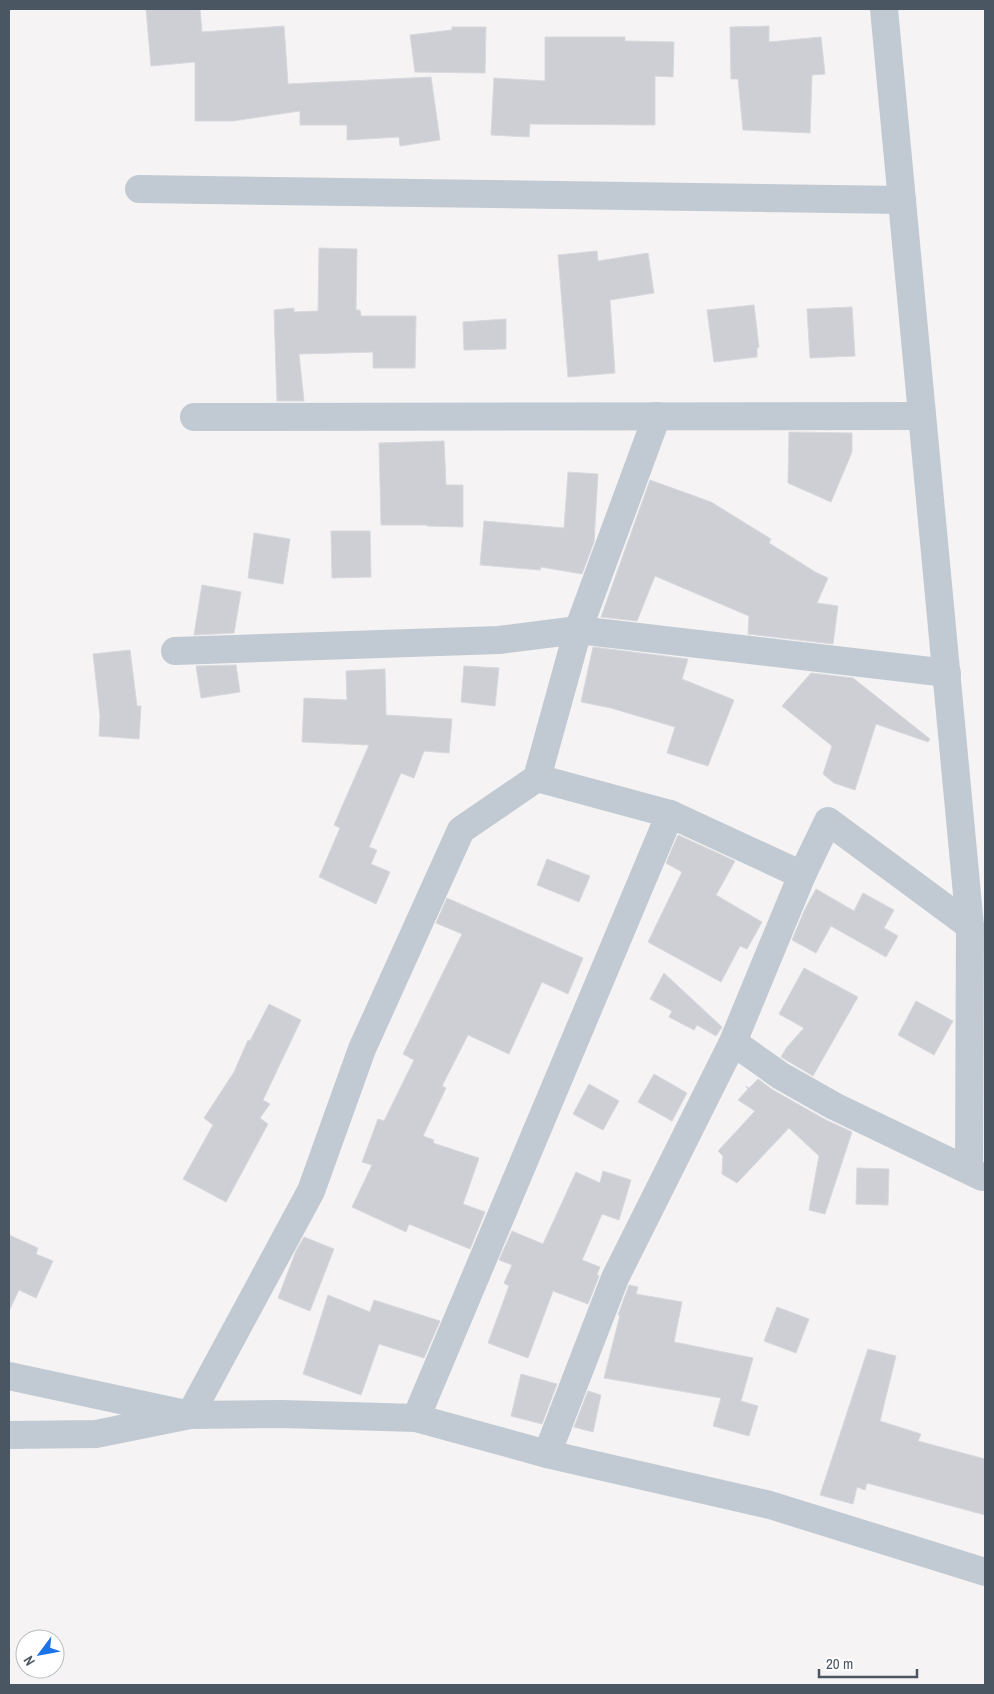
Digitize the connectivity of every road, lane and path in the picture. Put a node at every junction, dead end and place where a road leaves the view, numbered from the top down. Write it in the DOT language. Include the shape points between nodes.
graph roads {
  1 [pos="884,9"];
  2 [pos="139,190"];
  3 [pos="902,200"];
  4 [pos="657,416"];
  5 [pos="922,416"];
  6 [pos="194,417"];
  7 [pos="578,630"];
  8 [pos="175,651"];
  9 [pos="946,673"];
  10 [pos="538,778"];
  11 [pos="670,814"];
  12 [pos="802,875"];
  13 [pos="970,926"];
  14 [pos="733,1042"];
  15 [pos="977,1174"];
  16 [pos="9,1376"];
  17 [pos="190,1415"];
  18 [pos="416,1418"];
  19 [pos="9,1435"];
  20 [pos="547,1454"];
  21 [pos="985,1572"];
  1 -- 3 [label="street"];
  2 -- 3 [label="street"];
  3 -- 5 [label="street"];
  4 -- 5 [label="street"];
  4 -- 6 [label="street"];
  4 -- 7 [label="street"];
  5 -- 9 [label="street"];
  7 -- 8 [label="street" via="499,640"];
  7 -- 9 [label="street"];
  7 -- 10 [label="street"];
  9 -- 13 [label="street"];
  10 -- 11 [label="street"];
  10 -- 17 [label="street" via="461,830 362,1049 311,1190"];
  11 -- 12 [label="street"];
  11 -- 18 [label="street"];
  12 -- 13 [label="street" via="828,821"];
  12 -- 14 [label="street"];
  13 -- 15 [label="street"];
  14 -- 15 [label="street" via="781,1076 834,1106"];
  14 -- 20 [label="street" via="615,1278"];
  16 -- 17 [label="street"];
  17 -- 18 [label="street"];
  17 -- 19 [label="street" via="96,1434"];
  18 -- 20 [label="street"];
  20 -- 21 [label="street" via="770,1505"];
}
